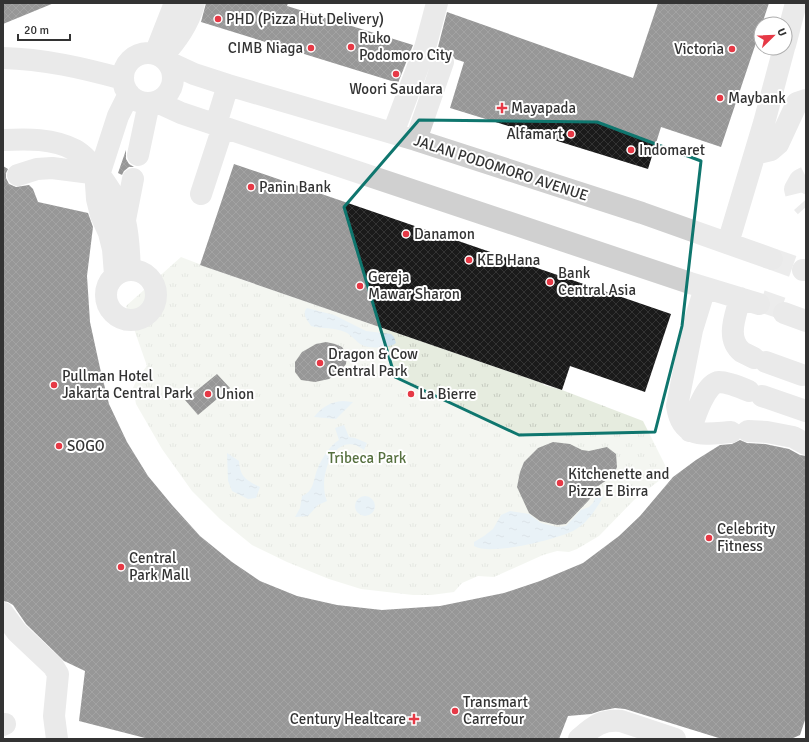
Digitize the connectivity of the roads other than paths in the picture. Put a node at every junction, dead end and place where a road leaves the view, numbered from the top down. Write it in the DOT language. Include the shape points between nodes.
graph roads {
  1 [pos="175,3"];
  2 [pos="194,3"];
  3 [pos="437,3"];
  4 [pos="796,3"];
  5 [pos="793,16"];
  6 [pos="422,54"];
  7 [pos="782,56"];
  8 [pos="3,58"];
  9 [pos="162,58"];
  10 [pos="228,85"];
  11 [pos="126,86"];
  12 [pos="806,100"];
  13 [pos="153,103"];
  14 [pos="220,125"];
  15 [pos="393,133"];
  16 [pos="3,140"];
  17 [pos="416,140"];
  18 [pos="755,154"];
  19 [pos="138,155"];
  20 [pos="99,174"];
  21 [pos="18,175"];
  22 [pos="133,179"];
  23 [pos="202,194"];
  24 [pos="125,220"];
  25 [pos="728,243"];
  26 [pos="772,259"];
  27 [pos="698,285"];
  28 [pos="792,313"];
  29 [pos="806,321"];
  30 [pos="802,374"];
  31 [pos="806,410"];
  32 [pos="779,412"];
  33 [pos="806,421"];
  34 [pos="690,431"];
  35 [pos="806,444"];
  36 [pos="3,613"];
  37 [pos="56,739"];
  38 [pos="579,739"];
  39 [pos="675,739"];
  1 -- 9 [label="street"];
  2 -- 9 [label="street" via="184,28"];
  3 -- 6 [label="street"];
  4 -- 5 [label="street"];
  6 -- 15 [label="street"];
  6 -- 17 [label="street" via="443,62"];
  7 -- 18 [label="street"];
  8 -- 11 [label="street" via="76,66"];
  9 -- 10 [label="street, JALAN PODOMORO AVENUE" via="194,74"];
  9 -- 11 [label="street" via="147,53 133,58 124,71"];
  9 -- 13 [label="street" via="173,77 172,85 164,98"];
  10 -- 14 [label="street"];
  10 -- 15 [label="street, JALAN PODOMORO AVENUE"];
  11 -- 13 [label="street" via="134,99"];
  11 -- 20 [label="street"];
  12 -- 18 [label="street" via="797,103 778,144 771,150"];
  13 -- 14 [label="street"];
  13 -- 19 [label="street"];
  14 -- 23 [label="street"];
  14 -- 27 [label="street"];
  15 -- 17 [label="street, JALAN PODOMORO AVENUE"];
  16 -- 20 [label="street" via="27,139 61,144 76,150"];
  17 -- 25 [label="street, JALAN PODOMORO AVENUE"];
  18 -- 25 [label="street"];
  20 -- 21 [label="street" via="52,168 37,169"];
  20 -- 24 [label="street"];
  20 -- 24 [label="street" via="96,184 97,199 122,272 128,241"];
  22 -- 24 [label="street"];
  25 -- 26 [label="street, JALAN PODOMORO AVENUE"];
  27 -- 30 [label="street" via="753,301 732,328 737,345 742,352"];
  27 -- 34 [label="street" via="677,406 680,419"];
  28 -- 29 [label="street"];
  31 -- 34 [label="street" via="720,382 714,383 708,389"];
  32 -- 33 [label="street"];
  34 -- 35 [label="street" via="708,434 767,432 793,437"];
  36 -- 37 [label="street" via="17,632 53,666 58,674 54,716"];
  38 -- 39 [label="street" via="600,723 611,720"];
}
